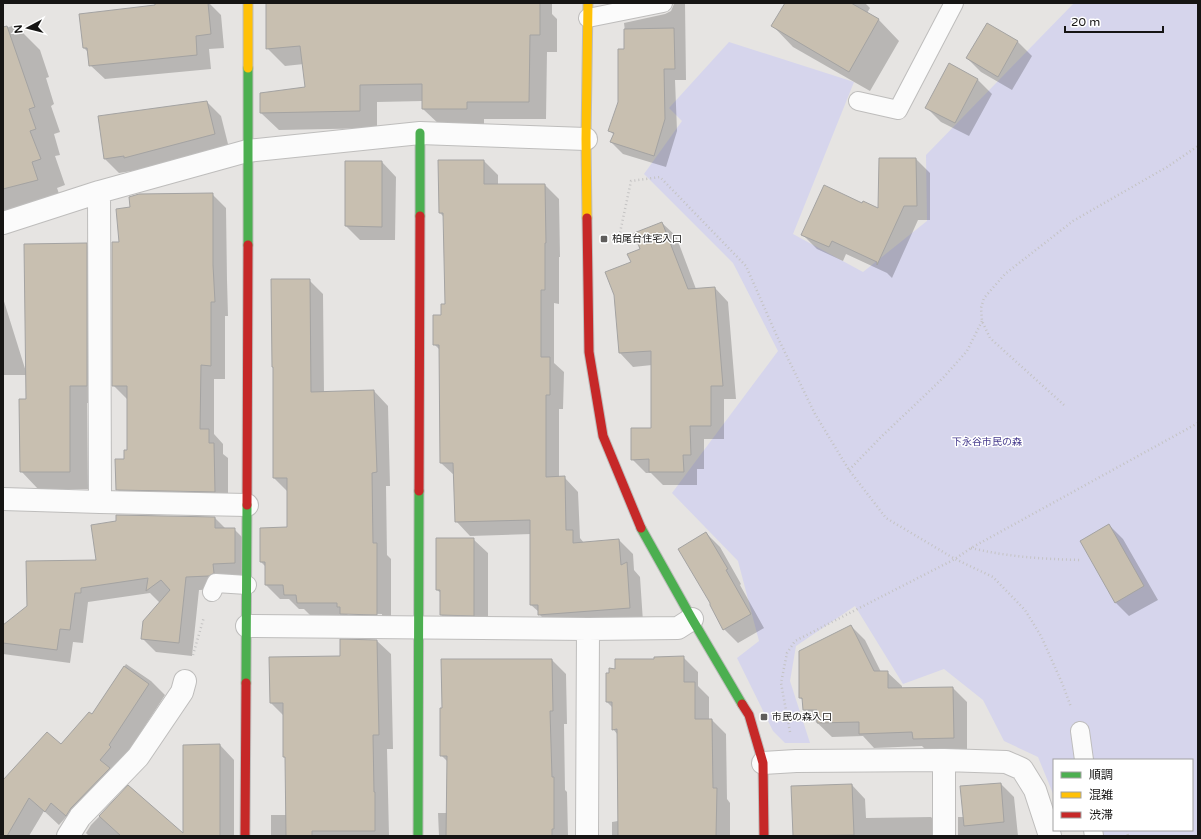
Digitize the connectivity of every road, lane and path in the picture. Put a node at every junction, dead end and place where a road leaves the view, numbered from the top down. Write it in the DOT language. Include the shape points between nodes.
graph roads {
  1 [pos="248,3"];
  2 [pos="663,3"];
  3 [pos="954,3"];
  4 [pos="588,10"];
  5 [pos="858,101"];
  6 [pos="420,133"];
  7 [pos="586,139"];
  8 [pos="1198,146"];
  9 [pos="247,151"];
  10 [pos="100,192"];
  11 [pos="3,223"];
  12 [pos="618,242"];
  13 [pos="982,321"];
  14 [pos="1064,405"];
  15 [pos="1198,423"];
  16 [pos="850,470"];
  17 [pos="3,499"];
  18 [pos="100,502"];
  19 [pos="247,505"];
  20 [pos="971,548"];
  21 [pos="956,559"];
  22 [pos="1081,560"];
  23 [pos="247,585"];
  24 [pos="212,592"];
  25 [pos="692,619"];
  26 [pos="247,626"];
  27 [pos="418,628"];
  28 [pos="588,629"];
  29 [pos="185,681"];
  30 [pos="1080,731"];
  31 [pos="1084,759"];
  32 [pos="944,760"];
  33 [pos="796,761"];
  34 [pos="763,763"];
  35 [pos="68,836"];
  36 [pos="245,836"];
  37 [pos="418,836"];
  38 [pos="587,836"];
  39 [pos="764,836"];
  40 [pos="944,836"];
  41 [pos="1050,836"];
  1 -- 9 [label="street"];
  2 -- 4 [label="lane"];
  3 -- 5 [label="lane" via="898,110"];
  4 -- 7 [label="street"];
  6 -- 7 [label="street"];
  6 -- 9 [label="street"];
  6 -- 27 [label="street"];
  7 -- 25 [label="street" via="589,352 603,436 640,526"];
  8 -- 13 [label="path" via="1167,167 1073,221 1005,274 984,298 981,308"];
  9 -- 10 [label="street"];
  9 -- 19 [label="street"];
  10 -- 11 [label="street"];
  10 -- 18 [label="street"];
  12 -- 16 [label="path" via="630,181 660,177 746,266 815,414"];
  13 -- 14 [label="path" via="990,338"];
  13 -- 16 [label="path" via="967,351"];
  15 -- 20 [label="path"];
  16 -- 21 [label="path" via="886,518"];
  17 -- 18 [label="street"];
  18 -- 19 [label="street"];
  19 -- 23 [label="street"];
  20 -- 21 [label="path"];
  20 -- 22 [label="path" via="994,554"];
  21 -- 30 [label="path" via="993,577 1025,610 1044,642"];
  21 -- 33 [label="path" via="795,641 787,653 780,683"];
  23 -- 24 [label="lane" via="216,583"];
  23 -- 26 [label="street"];
  24 -- 29 [label="path"];
  25 -- 28 [label="street" via="678,628"];
  25 -- 34 [label="street" via="749,715"];
  26 -- 27 [label="street"];
  26 -- 36 [label="street"];
  27 -- 28 [label="street"];
  27 -- 37 [label="street"];
  28 -- 38 [label="street"];
  29 -- 35 [label="street" via="182,692 138,757 80,817"];
  30 -- 31 [label="lane"];
  32 -- 33 [label="street"];
  32 -- 40 [label="street"];
  32 -- 41 [label="street" via="1006,762 1022,769 1035,790"];
  33 -- 34 [label="street"];
  34 -- 39 [label="street"];
}
